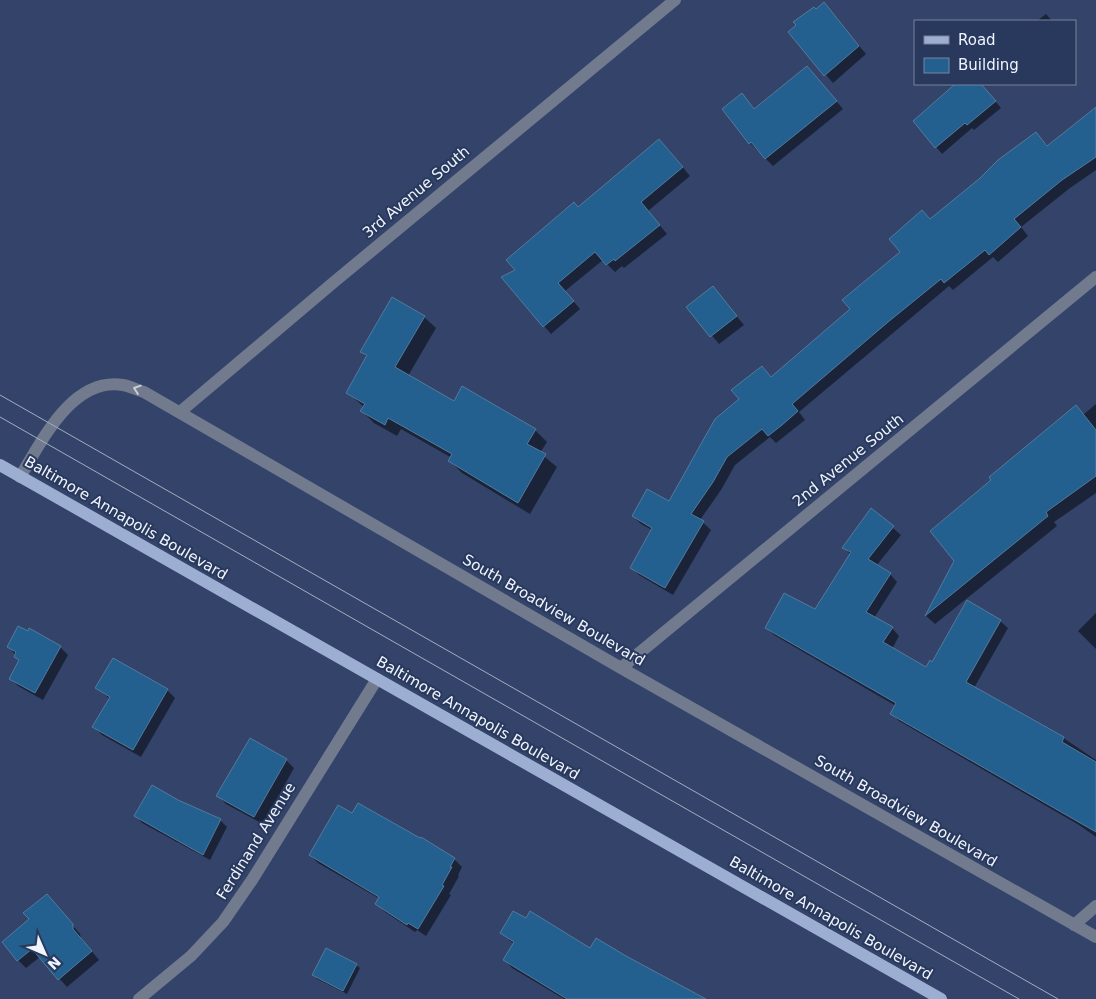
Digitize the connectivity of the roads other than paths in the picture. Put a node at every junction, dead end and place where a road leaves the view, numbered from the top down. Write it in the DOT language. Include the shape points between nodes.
graph roads {
  1 [pos="675,0"];
  2 [pos="1096,277"];
  3 [pos="180,412"];
  4 [pos="0,465"];
  5 [pos="20,477"];
  6 [pos="622,668"];
  7 [pos="377,679"];
  8 [pos="1096,906"];
  9 [pos="1074,924"];
  10 [pos="1096,937"];
  11 [pos="139,999"];
  12 [pos="941,999"];
  1 -- 3 [label="street, 3rd Avenue South"];
  2 -- 6 [label="street, 2nd Avenue South"];
  3 -- 5 [label="street, South Broadview Boulevard, one-way" via="144,392 122,385 86,392 52,425"];
  3 -- 6 [label="street, South Broadview Boulevard"];
  4 -- 5 [label="main road, Baltimore Annapolis Boulevard"];
  5 -- 7 [label="main road, Baltimore Annapolis Boulevard"];
  6 -- 9 [label="street, South Broadview Boulevard"];
  7 -- 11 [label="street, Ferdinand Avenue" via="223,922 191,956"];
  7 -- 12 [label="main road, Baltimore Annapolis Boulevard"];
  8 -- 9 [label="street"];
  9 -- 10 [label="street, South Broadview Boulevard"];
}
